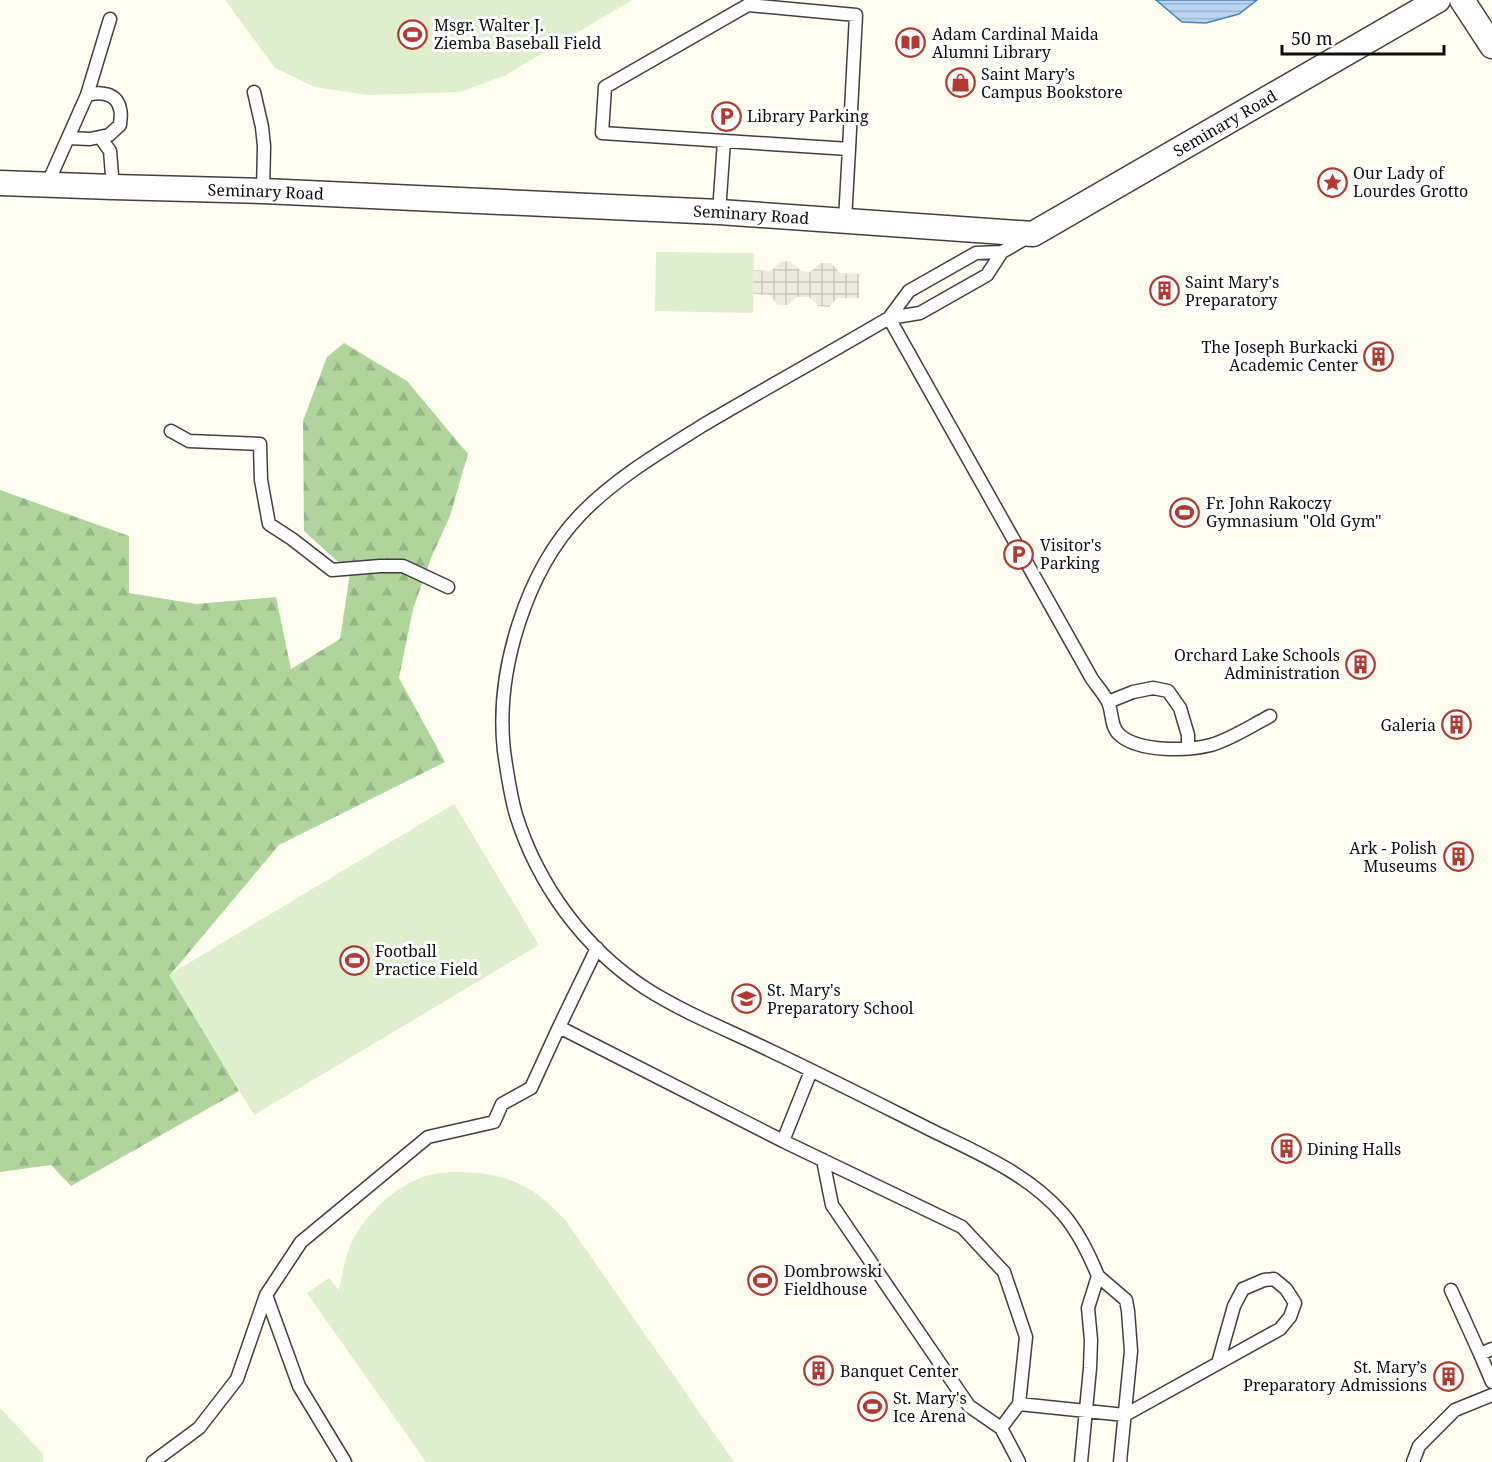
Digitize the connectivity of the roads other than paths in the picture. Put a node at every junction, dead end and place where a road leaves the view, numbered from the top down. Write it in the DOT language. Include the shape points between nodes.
graph roads {
  1 [pos="1438,0"];
  2 [pos="1462,0"];
  3 [pos="110,19"];
  4 [pos="1492,46"];
  5 [pos="254,92"];
  6 [pos="87,95"];
  7 [pos="100,137"];
  8 [pos="68,138"];
  9 [pos="724,141"];
  10 [pos="849,149"];
  11 [pos="0,183"];
  12 [pos="47,185"];
  13 [pos="113,188"];
  14 [pos="263,191"];
  15 [pos="719,212"];
  16 [pos="845,220"];
  17 [pos="1034,234"];
  18 [pos="1002,252"];
  19 [pos="889,318"];
  20 [pos="171,431"];
  21 [pos="448,587"];
  22 [pos="1108,702"];
  23 [pos="1270,716"];
  24 [pos="1188,748"];
  25 [pos="597,948"];
  26 [pos="559,1027"];
  27 [pos="811,1071"];
  28 [pos="783,1141"];
  29 [pos="823,1160"];
  30 [pos="1098,1276"];
  31 [pos="1451,1290"];
  32 [pos="266,1295"];
  33 [pos="1492,1349"];
  34 [pos="1480,1354"];
  35 [pos="1218,1363"];
  36 [pos="1492,1382"];
  37 [pos="1492,1395"];
  38 [pos="1019,1404"];
  39 [pos="1086,1410"];
  40 [pos="1125,1415"];
  41 [pos="1001,1428"];
  42 [pos="153,1462"];
  43 [pos="345,1462"];
  44 [pos="1019,1462"];
  45 [pos="1081,1462"];
  46 [pos="1120,1462"];
  47 [pos="1413,1462"];
  1 -- 17 [label="street, Seminary Road"];
  2 -- 4 [label="street"];
  3 -- 6 [label="lane"];
  5 -- 14 [label="lane" via="264,147"];
  6 -- 7 [label="lane" via="104,93 120,109 120,125"];
  6 -- 8 [label="lane"];
  7 -- 8 [label="lane"];
  7 -- 13 [label="lane" via="110,151"];
  8 -- 12 [label="lane"];
  9 -- 10 [label="lane"];
  9 -- 10 [label="lane" via="602,133 604,87 748,5 856,15"];
  9 -- 15 [label="lane"];
  10 -- 16 [label="lane"];
  11 -- 12 [label="street, Seminary Road"];
  12 -- 13 [label="street, Seminary Road"];
  13 -- 14 [label="street, Seminary Road"];
  14 -- 15 [label="street, Seminary Road"];
  15 -- 16 [label="street, Seminary Road"];
  16 -- 17 [label="street, Seminary Road"];
  17 -- 18 [label="lane"];
  18 -- 19 [label="lane" via="987,275 920,313"];
  18 -- 19 [label="lane" via="976,253 909,291"];
  19 -- 22 [label="lane"];
  19 -- 25 [label="lane" via="628,473 579,516 530,592 514,637 505,685 502,725 508,781 536,865 556,900"];
  20 -- 21 [label="lane" via="189,441 260,444 261,480 269,524 332,570 403,567"];
  22 -- 24 [label="lane" via="1114,728 1121,736 1143,746"];
  22 -- 24 [label="lane" via="1153,688 1168,691 1180,708"];
  23 -- 24 [label="lane" via="1212,745"];
  25 -- 26 [label="lane"];
  25 -- 27 [label="lane" via="647,989"];
  26 -- 28 [label="lane"];
  26 -- 32 [label="lane" via="531,1088 502,1104 494,1122 428,1137 301,1242"];
  27 -- 28 [label="lane"];
  27 -- 30 [label="lane" via="1022,1178 1068,1220"];
  28 -- 29 [label="lane"];
  29 -- 38 [label="lane" via="962,1227 1004,1272 1026,1337"];
  29 -- 41 [label="lane" via="832,1205 969,1406"];
  30 -- 39 [label="lane" via="1088,1308 1091,1355"];
  30 -- 40 [label="lane" via="1126,1300 1131,1351"];
  31 -- 34 [label="lane"];
  32 -- 42 [label="lane" via="237,1379 199,1428"];
  32 -- 43 [label="lane" via="299,1386"];
  33 -- 34 [label="lane"];
  34 -- 36 [label="lane"];
  35 -- 35 [label="lane" via="1280,1329 1290,1317 1294,1303 1274,1279 1243,1289 1234,1306"];
  35 -- 40 [label="lane"];
  37 -- 47 [label="lane" via="1455,1410 1419,1446"];
  38 -- 39 [label="lane"];
  38 -- 41 [label="lane"];
  39 -- 40 [label="lane"];
  39 -- 45 [label="lane"];
  40 -- 46 [label="lane"];
  41 -- 44 [label="lane"];
}
